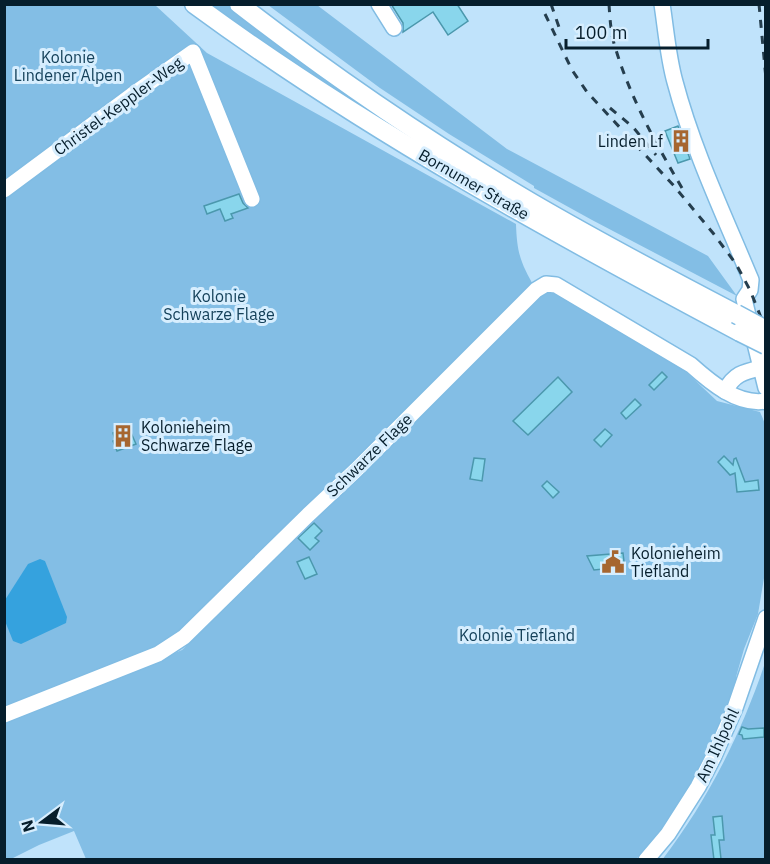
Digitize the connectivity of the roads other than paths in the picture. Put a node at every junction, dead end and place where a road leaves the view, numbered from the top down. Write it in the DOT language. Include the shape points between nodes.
graph roads {
  1 [pos="194,4"];
  2 [pos="239,4"];
  3 [pos="379,4"];
  4 [pos="662,4"];
  5 [pos="394,28"];
  6 [pos="4,190"];
  7 [pos="510,198"];
  8 [pos="252,199"];
  9 [pos="738,323"];
  10 [pos="765,330"];
  11 [pos="765,345"];
  12 [pos="761,368"];
  13 [pos="765,388"];
  14 [pos="725,391"];
  15 [pos="765,401"];
  16 [pos="765,618"];
  17 [pos="4,715"];
  18 [pos="646,860"];
  1 -- 7 [label="main road, Bornumer Straße" via="260,51 427,157"];
  2 -- 7 [label="main road, Bornumer Straße"];
  3 -- 5 [label="lane"];
  4 -- 12 [label="lane" via="673,74 687,121 751,280 744,299"];
  6 -- 8 [label="lane, Christel-Keppler-Weg" via="192,52"];
  7 -- 9 [label="main road, Bornumer Straße" via="645,282"];
  9 -- 10 [label="main road, Bornumer Straße, bridge"];
  9 -- 11 [label="main road, Bornumer Straße, bridge"];
  12 -- 13 [label="lane"];
  12 -- 14 [label="lane" via="731,380"];
  14 -- 15 [label="lane, Schwarze Flage"];
  14 -- 17 [label="lane, Schwarze Flage" via="692,365 556,285 546,284 174,645"];
  16 -- 18 [label="lane, Am Ihlpohl" via="735,708 714,756 668,834"];
}
